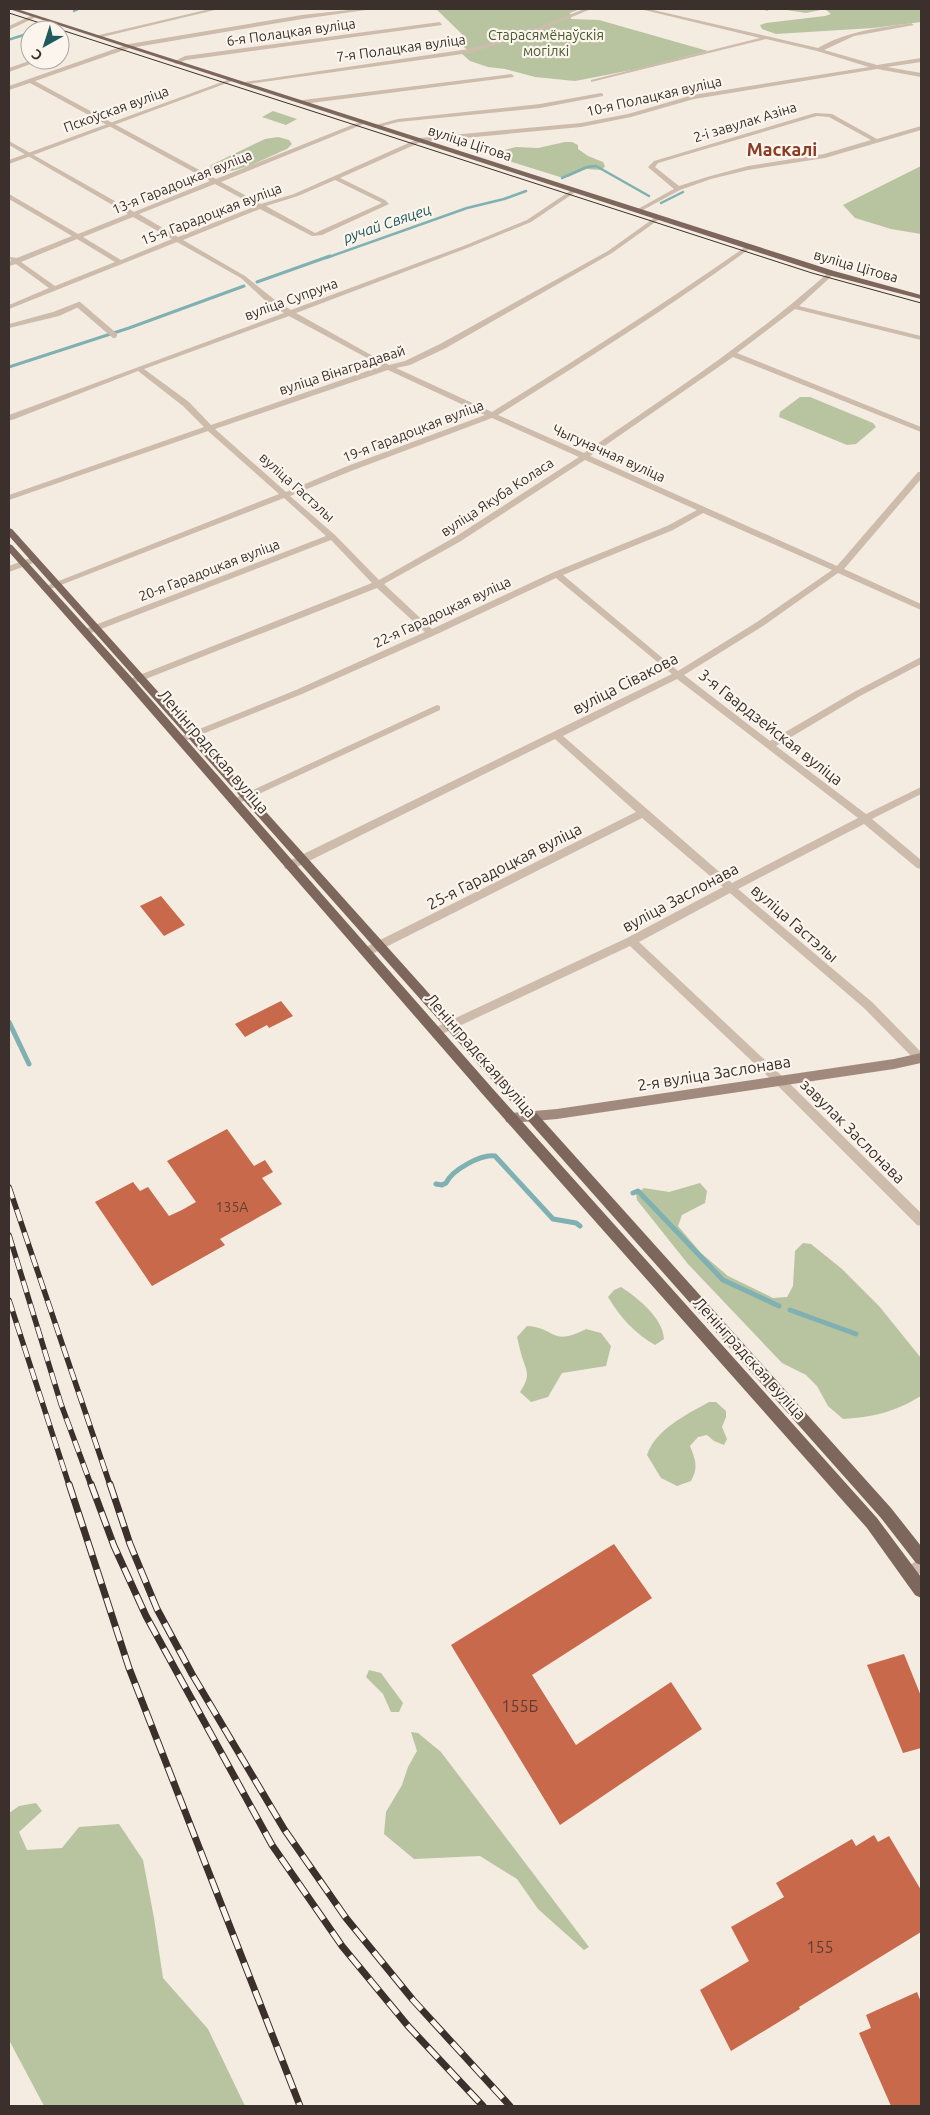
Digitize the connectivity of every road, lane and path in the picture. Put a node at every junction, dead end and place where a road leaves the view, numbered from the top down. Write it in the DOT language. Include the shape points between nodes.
graph roads {
  1 [pos="12,9"];
  2 [pos="216,9"];
  3 [pos="370,9"];
  4 [pos="588,9"];
  5 [pos="643,9"];
  6 [pos="194,11"];
  7 [pos="35,16"];
  8 [pos="440,24"];
  9 [pos="911,25"];
  10 [pos="9,28"];
  11 [pos="98,36"];
  12 [pos="767,38"];
  13 [pos="129,46"];
  14 [pos="819,50"];
  15 [pos="921,60"];
  16 [pos="176,62"];
  17 [pos="880,68"];
  18 [pos="921,75"];
  19 [pos="511,76"];
  20 [pos="31,80"];
  21 [pos="232,80"];
  22 [pos="593,81"];
  23 [pos="241,83"];
  24 [pos="9,88"];
  25 [pos="601,94"];
  26 [pos="303,102"];
  27 [pos="364,122"];
  28 [pos="111,124"];
  29 [pos="375,126"];
  30 [pos="921,128"];
  31 [pos="420,140"];
  32 [pos="876,140"];
  33 [pos="9,143"];
  34 [pos="29,154"];
  35 [pos="9,162"];
  36 [pos="335,178"];
  37 [pos="217,180"];
  38 [pos="678,189"];
  39 [pos="575,190"];
  40 [pos="9,196"];
  41 [pos="260,206"];
  42 [pos="639,210"];
  43 [pos="134,215"];
  44 [pos="659,217"];
  45 [pos="78,236"];
  46 [pos="177,239"];
  47 [pos="750,246"];
  48 [pos="9,256"];
  49 [pos="17,261"];
  50 [pos="120,262"];
  51 [pos="9,264"];
  52 [pos="831,273"];
  53 [pos="53,288"];
  54 [pos="921,297"];
  55 [pos="80,305"];
  56 [pos="9,306"];
  57 [pos="794,307"];
  58 [pos="290,313"];
  59 [pos="9,326"];
  60 [pos="113,332"];
  61 [pos="921,338"];
  62 [pos="732,354"];
  63 [pos="388,367"];
  64 [pos="139,368"];
  65 [pos="492,415"];
  66 [pos="9,418"];
  67 [pos="208,427"];
  68 [pos="921,430"];
  69 [pos="585,456"];
  70 [pos="921,474"];
  71 [pos="285,495"];
  72 [pos="9,498"];
  73 [pos="704,509"];
  74 [pos="9,531"];
  75 [pos="332,537"];
  76 [pos="9,547"];
  77 [pos="28,562"];
  78 [pos="9,569"];
  79 [pos="839,569"];
  80 [pos="556,574"];
  81 [pos="378,584"];
  82 [pos="50,586"];
  83 [pos="921,607"];
  84 [pos="90,630"];
  85 [pos="432,632"];
  86 [pos="921,660"];
  87 [pos="678,675"];
  88 [pos="135,680"];
  89 [pos="436,708"];
  90 [pos="556,735"];
  91 [pos="185,738"];
  92 [pos="770,745"];
  93 [pos="921,790"];
  94 [pos="245,797"];
  95 [pos="234,802"];
  96 [pos="643,812"];
  97 [pos="865,819"];
  98 [pos="301,860"];
  99 [pos="921,865"];
  100 [pos="289,866"];
  101 [pos="731,888"];
  102 [pos="631,941"];
  103 [pos="378,946"];
  104 [pos="366,952"];
  105 [pos="450,1025"];
  106 [pos="436,1032"];
  107 [pos="921,1058"];
  108 [pos="779,1080"];
  109 [pos="529,1116"];
  110 [pos="511,1118"];
  111 [pos="921,1221"];
  112 [pos="751,1363"];
  113 [pos="739,1372"];
  114 [pos="824,1445"];
  115 [pos="810,1454"];
  116 [pos="886,1513"];
  117 [pos="872,1523"];
  118 [pos="921,1558"];
  119 [pos="916,1569"];
  120 [pos="921,1590"];
  1 -- 7 [label="main road, вуліца Цітова"];
  2 -- 6 [label="street"];
  3 -- 13 [label="street"];
  4 -- 23 [label="street, 7-я Полацкая вуліца" via="524,35 470,51"];
  5 -- 12 [label="street"];
  6 -- 11 [label="street"];
  7 -- 10 [label="street"];
  7 -- 11 [label="main road, вуліца Цітова"];
  8 -- 16 [label="street, 6-я Полацкая вуліца" via="185,58"];
  9 -- 14 [label="street" via="854,33"];
  11 -- 13 [label="main road, вуліца Цітова"];
  12 -- 14 [label="street"];
  12 -- 22 [label="street"];
  13 -- 16 [label="main road, вуліца Цітова"];
  13 -- 20 [label="street"];
  14 -- 17 [label="street"];
  15 -- 17 [label="street, 10-я Полацкая вуліца"];
  16 -- 21 [label="main road, вуліца Цітова"];
  17 -- 18 [label="street"];
  17 -- 31 [label="street, 10-я Полацкая вуліца" via="693,97 629,116 581,125"];
  19 -- 26 [label="street"];
  20 -- 24 [label="street"];
  20 -- 28 [label="street"];
  21 -- 23 [label="main road, вуліца Цітова"];
  21 -- 28 [label="street, Пскоўская вуліца"];
  23 -- 26 [label="main road, вуліца Цітова"];
  25 -- 29 [label="street" via="562,102 394,120"];
  26 -- 27 [label="main road, вуліца Цітова"];
  27 -- 29 [label="main road, вуліца Цітова"];
  27 -- 37 [label="street, 13-я Гарадоцкая вуліца"];
  28 -- 34 [label="street, Пскоўская вуліца"];
  28 -- 37 [label="street"];
  29 -- 31 [label="main road, вуліца Цітова"];
  30 -- 32 [label="street"];
  31 -- 36 [label="street, 15-я Гарадоцкая вуліца"];
  31 -- 39 [label="main road, вуліца Цітова"];
  32 -- 38 [label="street" via="825,156 748,168"];
  32 -- 38 [label="street, 2-і завулак Азіна" via="830,115 816,114 656,162 651,167"];
  33 -- 34 [label="street, Чыгуначная вуліца"];
  34 -- 35 [label="street, Пскоўская вуліца"];
  34 -- 43 [label="street, Чыгуначная вуліца"];
  36 -- 41 [label="street, 15-я Гарадоцкая вуліца"];
  36 -- 41 [label="street" via="386,204 320,234 314,234"];
  37 -- 41 [label="street"];
  37 -- 43 [label="street, 13-я Гарадоцкая вуліца"];
  38 -- 42 [label="street"];
  39 -- 42 [label="main road, вуліца Цітова"];
  39 -- 58 [label="street, вуліца Супруна" via="529,220"];
  40 -- 45 [label="street"];
  41 -- 46 [label="street, 15-я Гарадоцкая вуліца"];
  42 -- 44 [label="main road, вуліца Цітова"];
  43 -- 45 [label="street, 13-я Гарадоцкая вуліца"];
  43 -- 46 [label="street, Чыгуначная вуліца"];
  44 -- 47 [label="main road, вуліца Цітова"];
  44 -- 63 [label="street, вуліца Вінаградавай" via="610,252 530,299 443,346 407,363"];
  45 -- 49 [label="street, 13-я Гарадоцкая вуліца"];
  45 -- 50 [label="street"];
  46 -- 50 [label="street, 15-я Гарадоцкая вуліца"];
  46 -- 58 [label="street, Чыгуначная вуліца" via="243,277"];
  47 -- 52 [label="main road, вуліца Цітова"];
  47 -- 65 [label="street, 19-я Гарадоцкая вуліца" via="640,322"];
  48 -- 49 [label="street"];
  49 -- 51 [label="street, 13-я Гарадоцкая вуліца"];
  49 -- 53 [label="street"];
  50 -- 53 [label="street, 15-я Гарадоцкая вуліца"];
  52 -- 54 [label="main road, вуліца Цітова"];
  52 -- 57 [label="street, вуліца Якуба Коласа"];
  53 -- 56 [label="street, 15-я Гарадоцкая вуліца"];
  55 -- 59 [label="street"];
  55 -- 60 [label="street"];
  57 -- 61 [label="street"];
  57 -- 62 [label="street, вуліца Якуба Коласа"];
  58 -- 63 [label="street, Чыгуначная вуліца"];
  58 -- 64 [label="street, вуліца Супруна"];
  62 -- 68 [label="street"];
  62 -- 69 [label="street, вуліца Якуба Коласа"];
  63 -- 65 [label="street, Чыгуначная вуліца"];
  63 -- 67 [label="street, вуліца Вінаградавай"];
  64 -- 66 [label="street, вуліца Супруна"];
  64 -- 67 [label="street, вуліца Гастэлы" via="186,404"];
  65 -- 69 [label="street, Чыгуначная вуліца"];
  65 -- 71 [label="street, 19-я Гарадоцкая вуліца"];
  67 -- 71 [label="street, вуліца Гастэлы"];
  67 -- 72 [label="street, вуліца Вінаградавай"];
  69 -- 73 [label="street, Чыгуначная вуліца"];
  69 -- 81 [label="street, вуліца Якуба Коласа" via="458,539"];
  70 -- 79 [label="street, вуліца Сівакова"];
  71 -- 75 [label="street, вуліца Гастэлы"];
  71 -- 82 [label="street, 19-я Гарадоцкая вуліца"];
  73 -- 79 [label="street, Чыгуначная вуліца"];
  73 -- 80 [label="street, 22-я Гарадоцкая вуліца" via="670,528"];
  74 -- 77 [label="main road, Ленінградская вуліца"];
  75 -- 81 [label="street, вуліца Гастэлы"];
  75 -- 84 [label="street, 20-я Гарадоцкая вуліца"];
  76 -- 77 [label="main road, Ленінградская вуліца"];
  77 -- 78 [label="street"];
  77 -- 82 [label="main road, Ленінградская вуліца"];
  79 -- 83 [label="street, Чыгуначная вуліца"];
  79 -- 87 [label="street, вуліца Сівакова"];
  80 -- 85 [label="street, 22-я Гарадоцкая вуліца"];
  80 -- 87 [label="street, 3-я Гвардзейская вуліца"];
  81 -- 85 [label="street, вуліца Гастэлы"];
  81 -- 88 [label="street, вуліца Якуба Коласа"];
  82 -- 84 [label="main road, Ленінградская вуліца"];
  84 -- 88 [label="main road, Ленінградская вуліца"];
  85 -- 91 [label="street, 22-я Гарадоцкая вуліца" via="299,692"];
  86 -- 92 [label="street"];
  87 -- 90 [label="street, вуліца Сівакова"];
  87 -- 92 [label="street, 3-я Гвардзейская вуліца"];
  88 -- 91 [label="main road, Ленінградская вуліца"];
  89 -- 94 [label="street"];
  90 -- 96 [label="street, вуліца Гастэлы"];
  90 -- 98 [label="street, вуліца Сівакова"];
  91 -- 94 [label="main road, Ленінградская вуліца"];
  91 -- 95 [label="main road, Ленінградская вуліца"];
  92 -- 97 [label="street, 3-я Гвардзейская вуліца"];
  93 -- 97 [label="street, вуліца Заслонава"];
  94 -- 95 [label="street"];
  94 -- 98 [label="main road, Ленінградская вуліца"];
  95 -- 100 [label="main road, Ленінградская вуліца"];
  96 -- 101 [label="street, вуліца Гастэлы"];
  96 -- 103 [label="street, 25-я Гарадоцкая вуліца"];
  97 -- 99 [label="street, 3-я Гвардзейская вуліца"];
  97 -- 101 [label="street, вуліца Заслонава"];
  98 -- 100 [label="street, вуліца Сівакова"];
  98 -- 103 [label="main road, Ленінградская вуліца"];
  100 -- 104 [label="main road, Ленінградская вуліца"];
  101 -- 102 [label="street, вуліца Заслонава"];
  101 -- 107 [label="street, вуліца Гастэлы" via="868,1005"];
  102 -- 105 [label="street, вуліца Заслонава"];
  102 -- 108 [label="street, завулак Заслонава"];
  103 -- 104 [label="street, 25-я Гарадоцкая вуліца"];
  103 -- 105 [label="main road, Ленінградская вуліца"];
  104 -- 106 [label="main road, Ленінградская вуліца"];
  105 -- 106 [label="street, вуліца Заслонава"];
  105 -- 109 [label="main road, Ленінградская вуліца"];
  106 -- 110 [label="main road, Ленінградская вуліца"];
  107 -- 108 [label="main road, 2-я вуліца Заслонава"];
  108 -- 109 [label="main road, 2-я вуліца Заслонава"];
  108 -- 111 [label="street, завулак Заслонава"];
  109 -- 110 [label="main road, 2-я вуліца Заслонава"];
  109 -- 112 [label="main road, Ленінградская вуліца"];
  110 -- 113 [label="main road, Ленінградская вуліца"];
  112 -- 113 [label="street"];
  112 -- 114 [label="main road, Ленінградская вуліца"];
  113 -- 115 [label="main road, Ленінградская вуліца"];
  114 -- 115 [label="street"];
  114 -- 116 [label="main road, Ленінградская вуліца"];
  115 -- 117 [label="main road, Ленінградская вуліца"];
  116 -- 117 [label="street"];
  116 -- 118 [label="main road, Ленінградская вуліца"];
  117 -- 119 [label="main road, Ленінградская вуліца"];
  119 -- 120 [label="main road, Ленінградская вуліца"];
}
